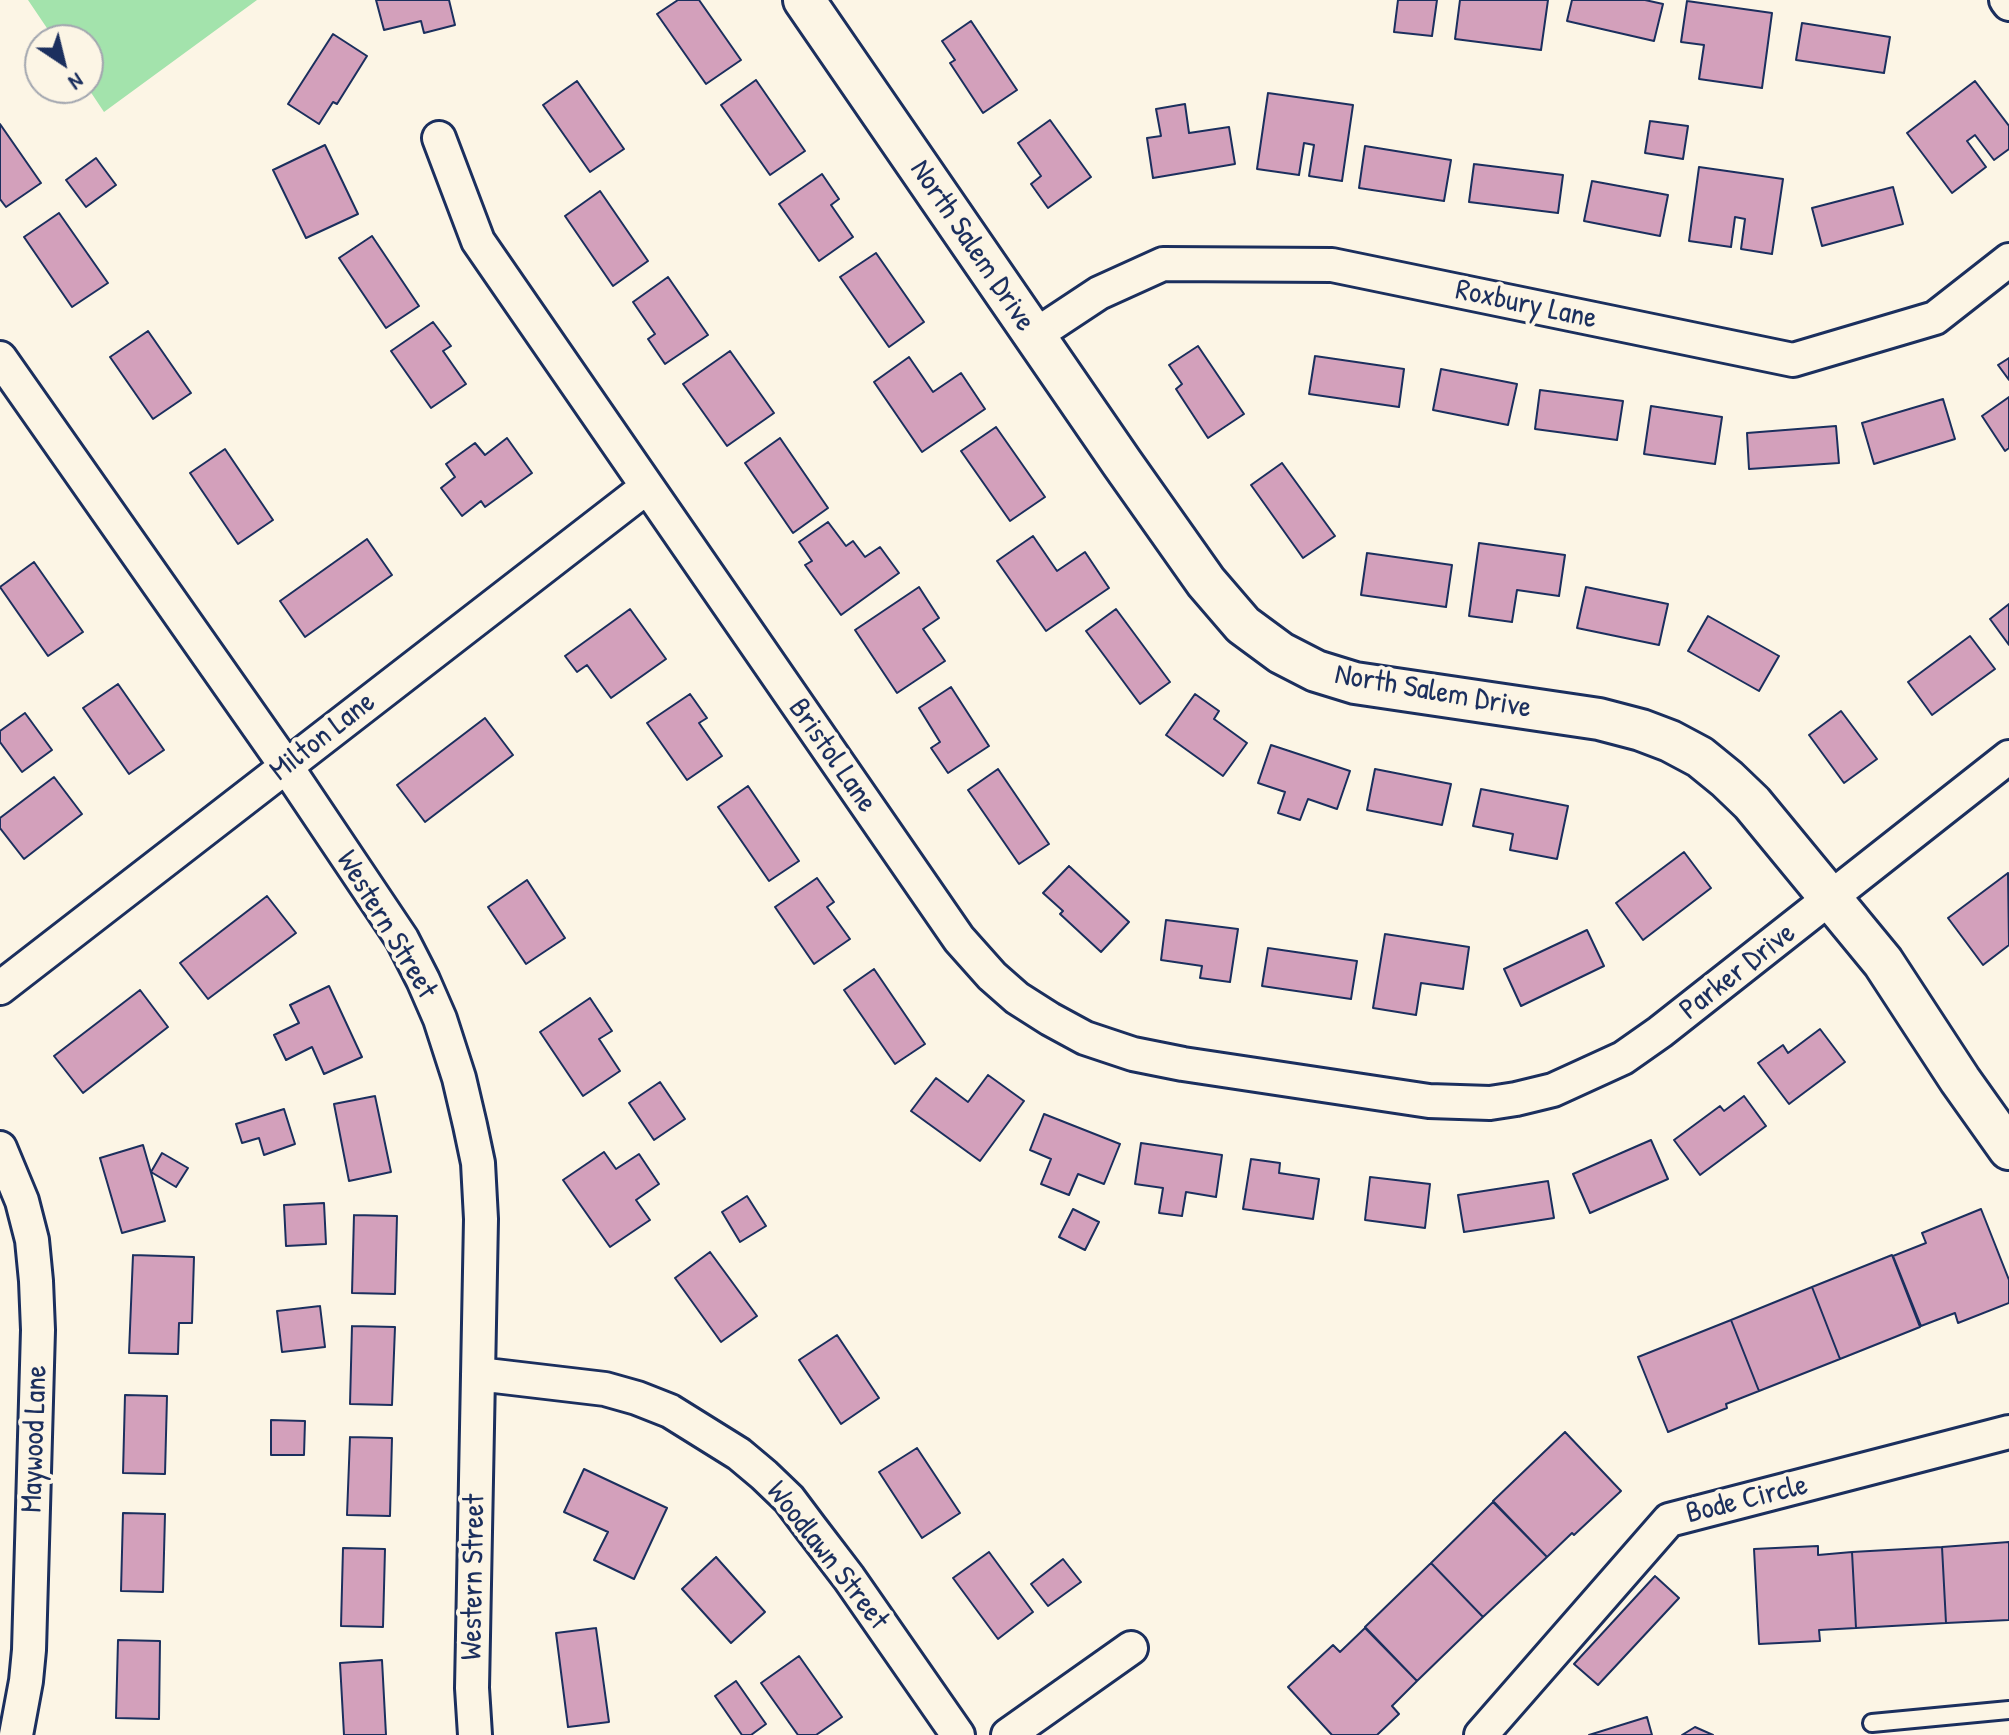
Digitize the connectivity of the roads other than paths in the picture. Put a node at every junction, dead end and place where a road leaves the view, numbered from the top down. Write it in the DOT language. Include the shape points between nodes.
graph roads {
  1 [pos="804,0"];
  2 [pos="439,138"];
  3 [pos="2009,260"];
  4 [pos="1034,336"];
  5 [pos="0,358"];
  6 [pos="647,487"];
  7 [pos="2009,757"];
  8 [pos="286,766"];
  9 [pos="1831,898"];
  10 [pos="0,988"];
  11 [pos="1429,1101"];
  12 [pos="0,1148"];
  13 [pos="2009,1149"];
  14 [pos="478,1374"];
  15 [pos="2009,1432"];
  16 [pos="1131,1648"];
  17 [pos="2009,1710"];
  18 [pos="1872,1723"];
  19 [pos="16,1735"];
  20 [pos="475,1735"];
  21 [pos="958,1735"];
  22 [pos="1008,1735"];
  23 [pos="1481,1735"];
  1 -- 4 [label="street, North Salem Drive"];
  2 -- 6 [label="street, Bristol Lane" via="478,241"];
  3 -- 4 [label="street, Roxbury Lane" via="1935,318 1793,360 1332,265 1163,264 1099,293"];
  4 -- 9 [label="street, North Salem Drive" via="1206,582 1243,625 1281,653 1355,683 1599,719 1670,741 1700,757 1752,803"];
  5 -- 8 [label="street, Western Street"];
  6 -- 8 [label="street, Milton Lane"];
  6 -- 11 [label="street, Bristol Lane" via="959,939 1017,998 1085,1038 1133,1054"];
  7 -- 9 [label="street, Parker Drive"];
  8 -- 10 [label="street, Milton Lane"];
  8 -- 14 [label="street, Western Street" via="402,939 459,1078 478,1163"];
  9 -- 11 [label="street, Parker Drive" via="1623,1058 1553,1090 1516,1099"];
  9 -- 13 [label="street, North Salem Drive" via="1883,962"];
  12 -- 19 [label="street, Maywood Lane" via="32,1240 38,1330 29,1650"];
  14 -- 20 [label="street, Western Street"];
  14 -- 21 [label="street, Woodlawn Street" via="605,1389 637,1398 670,1411 739,1454 789,1499"];
  15 -- 23 [label="street, Bode Circle" via="1669,1520"];
  16 -- 22 [label="street"];
  17 -- 18 [label="lane"];
}
